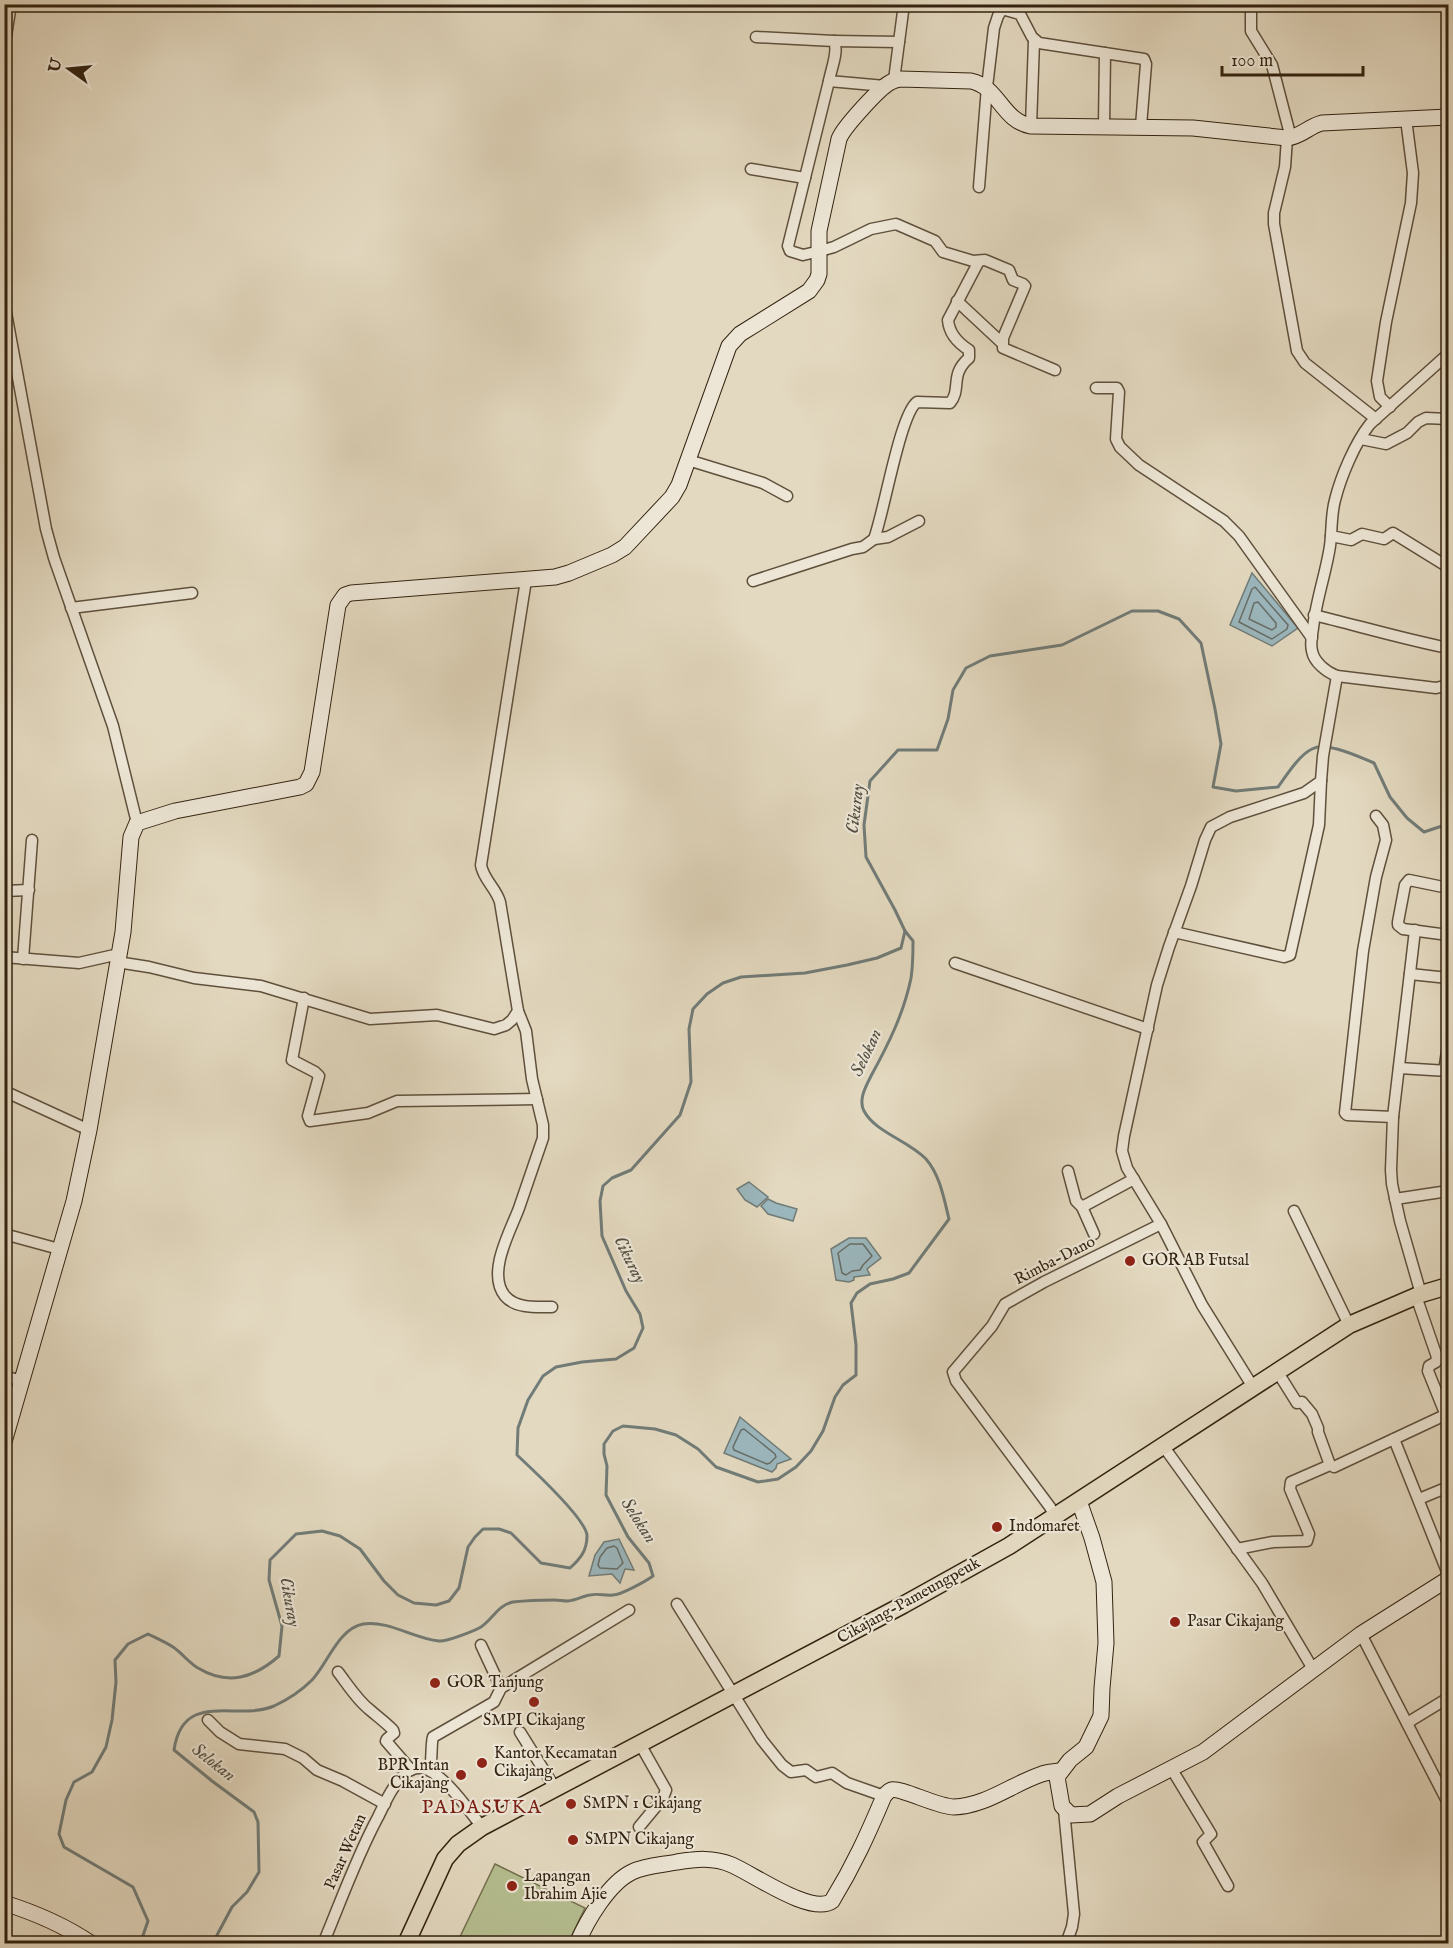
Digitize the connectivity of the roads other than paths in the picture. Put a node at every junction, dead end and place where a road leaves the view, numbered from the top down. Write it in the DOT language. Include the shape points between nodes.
graph roads {
  1 [pos="11,4"];
  2 [pos="904,4"];
  3 [pos="1251,4"];
  4 [pos="1004,7"];
  5 [pos="756,37"];
  6 [pos="834,41"];
  7 [pos="1034,41"];
  8 [pos="899,42"];
  9 [pos="4,49"];
  10 [pos="1105,53"];
  11 [pos="829,81"];
  12 [pos="890,83"];
  13 [pos="987,87"];
  14 [pos="1449,117"];
  15 [pos="1406,118"];
  16 [pos="1031,126"];
  17 [pos="1104,126"];
  18 [pos="1141,126"];
  19 [pos="1289,138"];
  20 [pos="751,169"];
  21 [pos="805,178"];
  22 [pos="979,187"];
  23 [pos="820,251"];
  24 [pos="978,261"];
  25 [pos="957,301"];
  26 [pos="4,302"];
  27 [pos="1002,343"];
  28 [pos="1449,354"];
  29 [pos="1055,370"];
  30 [pos="1096,388"];
  31 [pos="1390,407"];
  32 [pos="1376,419"];
  33 [pos="1449,419"];
  34 [pos="1361,440"];
  35 [pos="688,460"];
  36 [pos="787,496"];
  37 [pos="919,521"];
  38 [pos="1331,536"];
  39 [pos="874,539"];
  40 [pos="1449,567"];
  41 [pos="526,580"];
  42 [pos="753,581"];
  43 [pos="192,593"];
  44 [pos="71,608"];
  45 [pos="1314,615"];
  46 [pos="1312,638"];
  47 [pos="1449,648"];
  48 [pos="1336,676"];
  49 [pos="1449,685"];
  50 [pos="1322,781"];
  51 [pos="1376,816"];
  52 [pos="137,823"];
  53 [pos="32,840"];
  54 [pos="1449,888"];
  55 [pos="29,890"];
  56 [pos="4,891"];
  57 [pos="1415,930"];
  58 [pos="1174,932"];
  59 [pos="1449,935"];
  60 [pos="4,957"];
  61 [pos="23,958"];
  62 [pos="118,958"];
  63 [pos="955,963"];
  64 [pos="1410,974"];
  65 [pos="1449,978"];
  66 [pos="304,998"];
  67 [pos="518,1011"];
  68 [pos="1148,1029"];
  69 [pos="1449,1045"];
  70 [pos="1399,1068"];
  71 [pos="1446,1071"];
  72 [pos="4,1091"];
  73 [pos="537,1100"];
  74 [pos="1393,1117"];
  75 [pos="89,1130"];
  76 [pos="1068,1171"];
  77 [pos="1134,1179"];
  78 [pos="1449,1191"];
  79 [pos="1395,1199"];
  80 [pos="1082,1207"];
  81 [pos="1294,1211"];
  82 [pos="1161,1224"];
  83 [pos="4,1234"];
  84 [pos="1094,1234"];
  85 [pos="59,1249"];
  86 [pos="1449,1286"];
  87 [pos="1419,1295"];
  88 [pos="552,1307"];
  89 [pos="1349,1325"];
  90 [pos="1277,1371"];
  91 [pos="4,1377"];
  92 [pos="22,1381"];
  93 [pos="1253,1387"];
  94 [pos="1394,1440"];
  95 [pos="4,1442"];
  96 [pos="1164,1447"];
  97 [pos="1330,1465"];
  98 [pos="1449,1487"];
  99 [pos="1419,1499"];
  100 [pos="1080,1501"];
  101 [pos="1055,1517"];
  102 [pos="1237,1549"];
  103 [pos="1449,1574"];
  104 [pos="1449,1580"];
  105 [pos="677,1604"];
  106 [pos="628,1610"];
  107 [pos="1361,1634"];
  108 [pos="481,1645"];
  109 [pos="1313,1669"];
  110 [pos="338,1672"];
  111 [pos="501,1688"];
  112 [pos="735,1695"];
  113 [pos="1449,1698"];
  114 [pos="208,1720"];
  115 [pos="1407,1723"];
  116 [pos="520,1732"];
  117 [pos="640,1744"];
  118 [pos="1171,1768"];
  119 [pos="411,1770"];
  120 [pos="430,1770"];
  121 [pos="1060,1771"];
  122 [pos="555,1788"];
  123 [pos="884,1796"];
  124 [pos="1449,1803"];
  125 [pos="385,1804"];
  126 [pos="1064,1810"];
  127 [pos="482,1827"];
  128 [pos="639,1827"];
  129 [pos="1228,1886"];
  130 [pos="4,1903"];
  131 [pos="92,1944"];
  132 [pos="322,1944"];
  133 [pos="406,1944"];
  134 [pos="577,1944"];
  135 [pos="1066,1944"];
  1 -- 9 [label="street"];
  2 -- 8 [label="street"];
  3 -- 19 [label="street" via="1251,31 1272,65"];
  4 -- 7 [label="street" via="1020,14"];
  4 -- 13 [label="street" via="994,28"];
  5 -- 6 [label="street"];
  6 -- 8 [label="street"];
  6 -- 11 [label="street" via="836,52"];
  7 -- 10 [label="street"];
  7 -- 16 [label="street"];
  8 -- 12 [label="street"];
  10 -- 17 [label="street"];
  10 -- 18 [label="street" via="1142,58 1145,62"];
  11 -- 12 [label="street"];
  11 -- 21 [label="street"];
  12 -- 13 [label="street" via="971,81"];
  12 -- 23 [label="street" via="841,134 819,231"];
  13 -- 16 [label="street" via="1012,117"];
  13 -- 22 [label="street"];
  14 -- 15 [label="street"];
  15 -- 19 [label="street" via="1322,123"];
  15 -- 31 [label="street" via="1413,173 1411,203 1377,381 1380,397"];
  16 -- 17 [label="street"];
  17 -- 18 [label="street"];
  18 -- 19 [label="street"];
  19 -- 32 [label="street" via="1274,224 1297,351 1305,363"];
  20 -- 21 [label="street"];
  21 -- 23 [label="street" via="788,246 790,251 803,255"];
  23 -- 24 [label="street" via="874,227 896,224 935,241 941,251"];
  23 -- 35 [label="street" via="819,274 813,286 740,334 729,346"];
  24 -- 25 [label="street"];
  24 -- 27 [label="street" via="1009,270 1013,280 1025,285"];
  25 -- 27 [label="street"];
  25 -- 39 [label="street" via="948,320 949,329 969,351 969,358 958,370 950,403 917,402 910,410"];
  26 -- 44 [label="street" via="46,529"];
  27 -- 29 [label="street" via="1003,348"];
  28 -- 31 [label="street"];
  30 -- 46 [label="street" via="1117,388 1119,392 1116,440 1120,447 1139,465 1224,521"];
  31 -- 32 [label="street"];
  32 -- 34 [label="street"];
  33 -- 34 [label="street" via="1426,418 1386,444"];
  34 -- 38 [label="street" via="1334,501"];
  35 -- 36 [label="street" via="762,483"];
  35 -- 41 [label="street" via="676,491 625,547 569,573"];
  37 -- 39 [label="street" via="888,537"];
  38 -- 40 [label="street" via="1351,540 1362,534 1384,539 1393,532"];
  38 -- 45 [label="street"];
  39 -- 42 [label="street" via="863,547"];
  41 -- 52 [label="street" via="345,595 339,604 312,772 306,784 175,811"];
  41 -- 67 [label="street" via="481,865 499,897"];
  43 -- 44 [label="street"];
  44 -- 52 [label="street" via="113,726"];
  45 -- 46 [label="street"];
  45 -- 47 [label="street"];
  46 -- 48 [label="street" via="1313,657"];
  48 -- 49 [label="street" via="1436,688"];
  48 -- 50 [label="street"];
  50 -- 58 [label="street" via="1304,793 1211,827"];
  50 -- 58 [label="street" via="1319,825 1290,955 1284,957"];
  51 -- 74 [label="street" via="1386,840 1364,951 1345,1113"];
  52 -- 62 [label="street" via="131,837"];
  53 -- 55 [label="street"];
  54 -- 57 [label="street" via="1407,882 1398,925"];
  55 -- 56 [label="street"];
  55 -- 61 [label="street"];
  57 -- 59 [label="street"];
  57 -- 64 [label="street"];
  58 -- 68 [label="street"];
  60 -- 61 [label="street"];
  61 -- 62 [label="street" via="79,963"];
  62 -- 66 [label="street" via="194,978 255,984"];
  62 -- 75 [label="street"];
  63 -- 68 [label="street"];
  64 -- 65 [label="street"];
  64 -- 70 [label="street"];
  66 -- 67 [label="street" via="370,1019 437,1014 494,1029 506,1025"];
  66 -- 73 [label="street" via="292,1060 320,1076 308,1116 310,1121 368,1113 398,1101"];
  67 -- 73 [label="street" via="526,1031"];
  68 -- 77 [label="street" via="1122,1151"];
  69 -- 71 [label="street"];
  70 -- 71 [label="street"];
  70 -- 74 [label="street"];
  72 -- 75 [label="street"];
  73 -- 88 [label="street" via="543,1138 504,1243 498,1280 505,1296 513,1302"];
  74 -- 79 [label="street" via="1391,1170"];
  75 -- 85 [label="street"];
  76 -- 80 [label="street" via="1076,1201"];
  77 -- 80 [label="street"];
  77 -- 82 [label="street"];
  78 -- 79 [label="street"];
  79 -- 87 [label="street"];
  80 -- 84 [label="street"];
  81 -- 89 [label="street"];
  82 -- 93 [label="street" via="1202,1305"];
  82 -- 101 [label="street, Rimba-Dano" via="1005,1304 954,1372 956,1381"];
  83 -- 85 [label="street"];
  85 -- 92 [label="street"];
  86 -- 87 [label="main road, Cikajang-Pameungpeuk"];
  87 -- 89 [label="main road, Cikajang-Pameungpeuk"];
  87 -- 94 [label="street" via="1437,1357 1428,1371 1445,1414"];
  89 -- 90 [label="main road, Cikajang-Pameungpeuk"];
  90 -- 93 [label="main road, Cikajang-Pameungpeuk"];
  90 -- 97 [label="street" via="1297,1403 1302,1402 1312,1414"];
  91 -- 92 [label="street"];
  92 -- 95 [label="street"];
  93 -- 96 [label="main road, Cikajang-Pameungpeuk"];
  94 -- 97 [label="street" via="1334,1467"];
  94 -- 99 [label="street"];
  96 -- 100 [label="main road, Cikajang-Pameungpeuk"];
  96 -- 102 [label="street"];
  97 -- 102 [label="street" via="1291,1482 1290,1489 1309,1534 1307,1541"];
  98 -- 99 [label="street"];
  99 -- 103 [label="street"];
  100 -- 101 [label="main road, Cikajang-Pameungpeuk"];
  100 -- 121 [label="street" via="1104,1582 1106,1643 1101,1716 1086,1747"];
  101 -- 112 [label="main road, Cikajang-Pameungpeuk" via="903,1605"];
  102 -- 109 [label="street"];
  104 -- 107 [label="street"];
  105 -- 112 [label="street"];
  106 -- 111 [label="street"];
  107 -- 109 [label="street"];
  107 -- 115 [label="street"];
  108 -- 111 [label="street"];
  109 -- 118 [label="street" via="1203,1752"];
  110 -- 119 [label="street" via="393,1730 386,1741"];
  111 -- 120 [label="street" via="494,1701 433,1737"];
  112 -- 117 [label="main road, Cikajang-Pameungpeuk"];
  112 -- 123 [label="street" via="762,1740 791,1772 806,1770 816,1777 832,1773 846,1783"];
  113 -- 115 [label="street"];
  114 -- 125 [label="street" via="239,1744 285,1749"];
  115 -- 124 [label="street"];
  116 -- 122 [label="street"];
  117 -- 122 [label="main road, Cikajang-Pameungpeuk"];
  117 -- 128 [label="street" via="666,1790"];
  118 -- 126 [label="street" via="1090,1814 1071,1815"];
  118 -- 129 [label="street" via="1211,1834 1203,1842"];
  119 -- 120 [label="street"];
  119 -- 125 [label="street, Pasar Wetan" via="396,1784"];
  120 -- 127 [label="street"];
  121 -- 123 [label="street" via="1042,1774 968,1805 952,1807 929,1802 899,1789"];
  121 -- 126 [label="street" via="1056,1777"];
  122 -- 127 [label="main road, Cikajang-Pameungpeuk"];
  123 -- 134 [label="street" via="851,1871 828,1904 790,1896 731,1864 698,1858 633,1871 620,1879 584,1927"];
  125 -- 132 [label="street, Pasar Wetan" via="352,1870"];
  126 -- 135 [label="street" via="1074,1914"];
  127 -- 133 [label="main road, Cikajang-Pameungpeuk" via="445,1859"];
  130 -- 131 [label="street" via="36,1913"];
}
